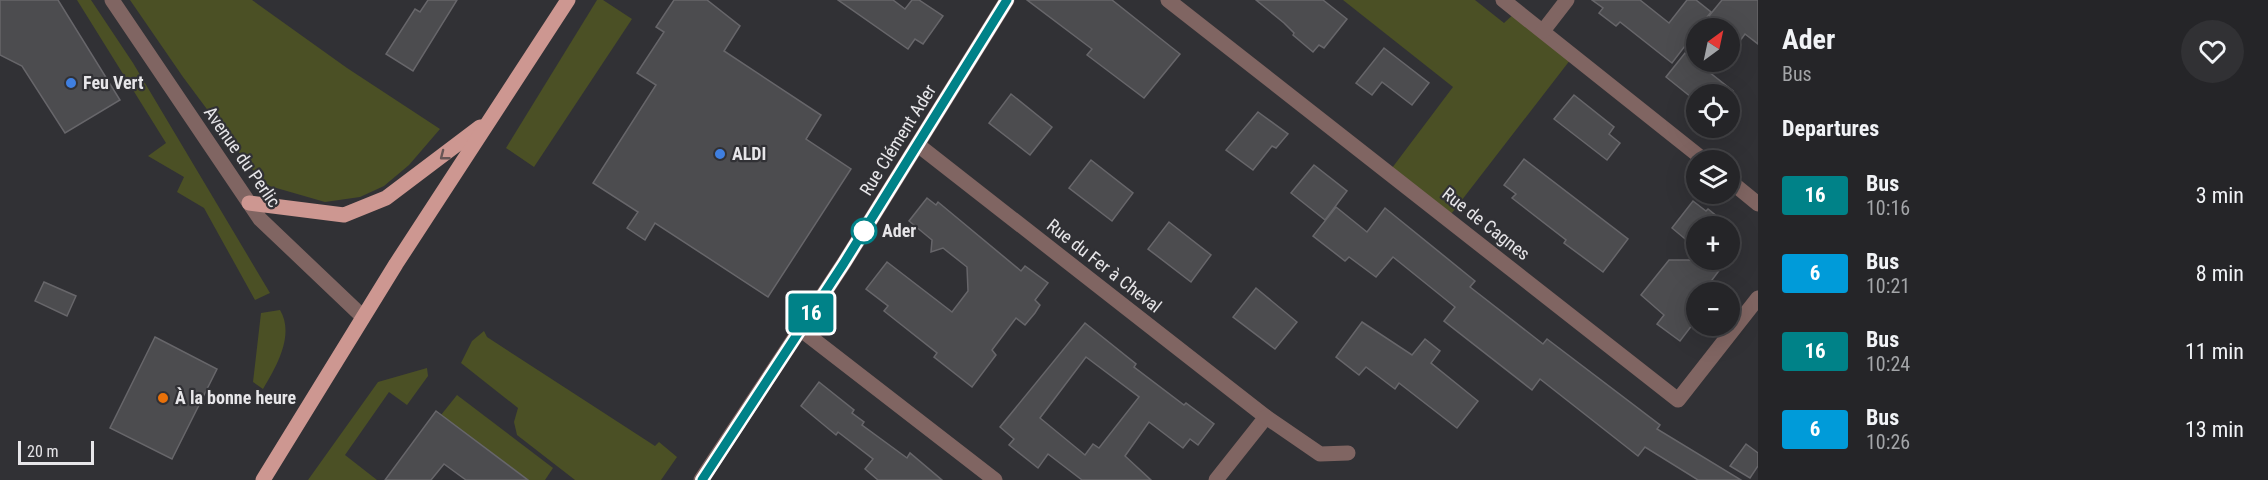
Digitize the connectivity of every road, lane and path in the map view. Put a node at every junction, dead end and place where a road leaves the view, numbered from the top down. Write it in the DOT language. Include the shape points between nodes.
graph roads {
  1 [pos="112,0"];
  2 [pos="568,0"];
  3 [pos="1007,0"];
  4 [pos="1168,0"];
  5 [pos="1503,0"];
  6 [pos="1567,0"];
  7 [pos="1543,31"];
  8 [pos="490,120"];
  9 [pos="918,145"];
  10 [pos="1692,150"];
  11 [pos="1740,189"];
  12 [pos="249,203"];
  13 [pos="1758,204"];
  14 [pos="1758,298"];
  15 [pos="363,317"];
  16 [pos="800,329"];
  17 [pos="1266,417"];
  18 [pos="1348,453"];
  19 [pos="263,480"];
  20 [pos="702,480"];
  21 [pos="995,480"];
  22 [pos="1216,480"];
  1 -- 12 [label="street, Avenue du Perlic"];
  2 -- 8 [label="main road"];
  3 -- 9 [label="street, Rue Clément Ader"];
  4 -- 14 [label="street, Rue de Cagnes" via="1678,400"];
  5 -- 7 [label="street"];
  6 -- 7 [label="street"];
  7 -- 10 [label="street"];
  8 -- 12 [label="main road, one-way" via="386,198 344,215"];
  8 -- 15 [label="main road"];
  9 -- 16 [label="street, Rue Clément Ader"];
  9 -- 17 [label="street, Rue du Fer à Cheval"];
  11 -- 13 [label="street"];
  12 -- 15 [label="street, Avenue du Perlic" via="260,219"];
  15 -- 19 [label="main road"];
  16 -- 20 [label="street, Rue Clément Ader"];
  16 -- 21 [label="street"];
  17 -- 18 [label="street, Rue du Fer à Cheval" via="1320,454"];
  17 -- 22 [label="street"];
}
